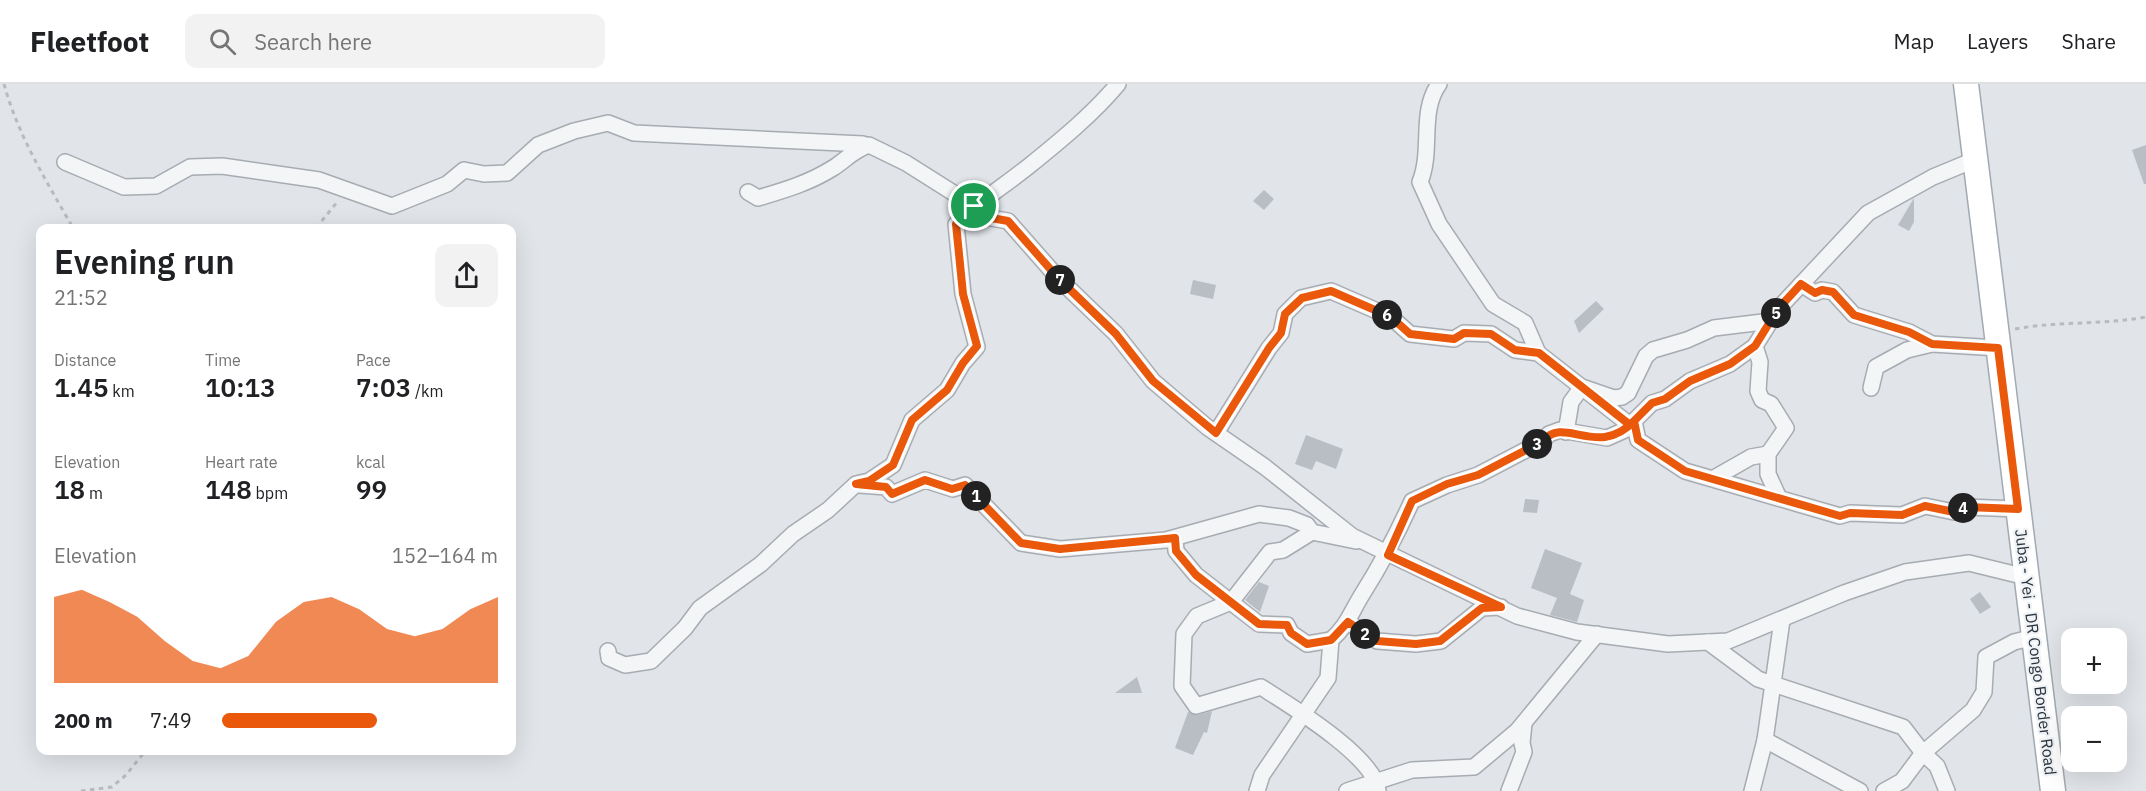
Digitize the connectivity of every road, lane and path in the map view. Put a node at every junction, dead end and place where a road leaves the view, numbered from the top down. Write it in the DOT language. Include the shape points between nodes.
graph roads {
  1 [pos="4,84"];
  2 [pos="1118,84"];
  3 [pos="1439,84"];
  4 [pos="1966,84"];
  5 [pos="869,145"];
  6 [pos="1974,160"];
  7 [pos="65,162"];
  8 [pos="347,190"];
  9 [pos="748,192"];
  10 [pos="974,206"];
  11 [pos="72,224"];
  12 [pos="319,224"];
  13 [pos="1801,284"];
  14 [pos="2146,317"];
  15 [pos="1771,321"];
  16 [pos="1997,341"];
  17 [pos="1932,344"];
  18 [pos="1755,346"];
  19 [pos="1539,353"];
  20 [pos="1582,387"];
  21 [pos="1871,388"];
  22 [pos="1632,423"];
  23 [pos="1566,432"];
  24 [pos="1216,433"];
  25 [pos="1768,454"];
  26 [pos="1714,478"];
  27 [pos="856,484"];
  28 [pos="1779,498"];
  29 [pos="2018,509"];
  30 [pos="1312,532"];
  31 [pos="1175,538"];
  32 [pos="1368,544"];
  33 [pos="1388,555"];
  34 [pos="2026,577"];
  35 [pos="1231,602"];
  36 [pos="1501,607"];
  37 [pos="1782,620"];
  38 [pos="1348,622"];
  39 [pos="1597,634"];
  40 [pos="2034,637"];
  41 [pos="1331,640"];
  42 [pos="1708,642"];
  43 [pos="608,651"];
  44 [pos="1773,683"];
  45 [pos="1304,714"];
  46 [pos="1524,723"];
  47 [pos="1765,740"];
  48 [pos="1923,753"];
  49 [pos="142,755"];
  50 [pos="1377,785"];
  51 [pos="81,791"];
  52 [pos="1257,791"];
  53 [pos="1347,791"];
  54 [pos="1509,791"];
  55 [pos="1752,791"];
  56 [pos="1860,791"];
  57 [pos="1884,791"];
  58 [pos="1947,791"];
  59 [pos="2053,791"];
  1 -- 11 [label="path" via="34,160"];
  2 -- 10 [label="street" via="1031,165"];
  3 -- 19 [label="street" via="1431,95 1426,168 1420,182 1439,224 1493,304 1525,323"];
  4 -- 6 [label="main road, Juba - Yei - DR Congo Border Road"];
  5 -- 8 [label="street" via="634,133 608,123 538,145 507,173 464,170 447,184 392,206"];
  5 -- 9 [label="street" via="853,150 836,166 792,189 758,198"];
  5 -- 10 [label="street" via="906,163"];
  6 -- 13 [label="street" via="1933,177 1868,213"];
  6 -- 16 [label="main road, Juba - Yei - DR Congo Border Road"];
  7 -- 8 [label="street" via="123,187 156,186 190,167 222,166 319,180"];
  8 -- 12 [label="path"];
  10 -- 24 [label="street" via="986,217 1008,221 1059,279 1116,334 1153,381"];
  10 -- 27 [label="street" via="956,224 963,294 977,346 947,390 912,420 893,465 869,481"];
  13 -- 15 [label="street"];
  13 -- 17 [label="street" via="1815,293 1833,292 1854,315 1909,332"];
  14 -- 16 [label="path" via="2032,326"];
  15 -- 18 [label="street"];
  15 -- 20 [label="street" via="1714,328 1653,350 1622,397"];
  16 -- 17 [label="street"];
  16 -- 29 [label="main road, Juba - Yei - DR Congo Border Road"];
  17 -- 21 [label="street" via="1907,350 1876,367"];
  18 -- 22 [label="street" via="1730,364 1652,403"];
  18 -- 25 [label="street" via="1760,363 1758,391 1762,400 1772,404 1786,428"];
  19 -- 20 [label="street"];
  19 -- 24 [label="street" via="1515,350 1491,334 1464,333 1454,339 1410,334 1391,317 1331,291 1302,298 1285,314 1281,333"];
  20 -- 22 [label="street"];
  20 -- 23 [label="street" via="1570,402"];
  22 -- 23 [label="street" via="1607,438"];
  22 -- 26 [label="street" via="1638,440 1685,471"];
  23 -- 33 [label="street" via="1549,434 1543,441 1478,475 1412,501"];
  24 -- 32 [label="street"];
  25 -- 26 [label="street" via="1751,458"];
  25 -- 28 [label="street" via="1768,474"];
  26 -- 28 [label="street"];
  27 -- 31 [label="street" via="886,487 892,494 925,480 952,489 965,485 1021,543 1060,549"];
  27 -- 43 [label="street" via="761,564 700,608 651,661 625,665 609,658"];
  28 -- 29 [label="street" via="1840,516 1902,515 1925,506 1954,512 1966,507"];
  29 -- 34 [label="main road, Juba - Yei - DR Congo Border Road"];
  30 -- 31 [label="street" via="1308,525 1289,518 1259,514"];
  30 -- 32 [label="street"];
  30 -- 35 [label="street" via="1283,550 1270,552"];
  31 -- 35 [label="street" via="1176,551 1184,562"];
  32 -- 33 [label="street"];
  33 -- 36 [label="street"];
  33 -- 38 [label="street"];
  34 -- 37 [label="street" via="1969,563 1905,572"];
  34 -- 40 [label="main road, Juba - Yei - DR Congo Border Road"];
  35 -- 41 [label="street" via="1259,624 1287,625 1291,633 1307,644"];
  35 -- 45 [label="street" via="1197,616 1184,634 1182,686 1196,706 1261,687"];
  36 -- 38 [label="street" via="1482,608 1440,641 1416,644 1377,641"];
  36 -- 39 [label="street" via="1517,616"];
  37 -- 42 [label="street" via="1728,641"];
  37 -- 44 [label="street"];
  38 -- 41 [label="street"];
  39 -- 42 [label="street" via="1668,644"];
  39 -- 46 [label="street"];
  40 -- 48 [label="street" via="2014,642 1986,657 1984,692 1973,710"];
  40 -- 59 [label="main road, Juba - Yei - DR Congo Border Road"];
  41 -- 45 [label="street" via="1328,678"];
  42 -- 44 [label="street" via="1758,679"];
  44 -- 47 [label="street"];
  44 -- 48 [label="street" via="1903,727"];
  45 -- 50 [label="street" via="1349,750"];
  45 -- 52 [label="street" via="1262,775"];
  46 -- 50 [label="street" via="1474,767 1412,770"];
  46 -- 54 [label="street" via="1524,752"];
  47 -- 55 [label="street"];
  47 -- 56 [label="street"];
  48 -- 57 [label="street" via="1902,781"];
  48 -- 58 [label="street" via="1937,766"];
  49 -- 51 [label="path" via="112,787"];
  50 -- 53 [label="street"];
}
